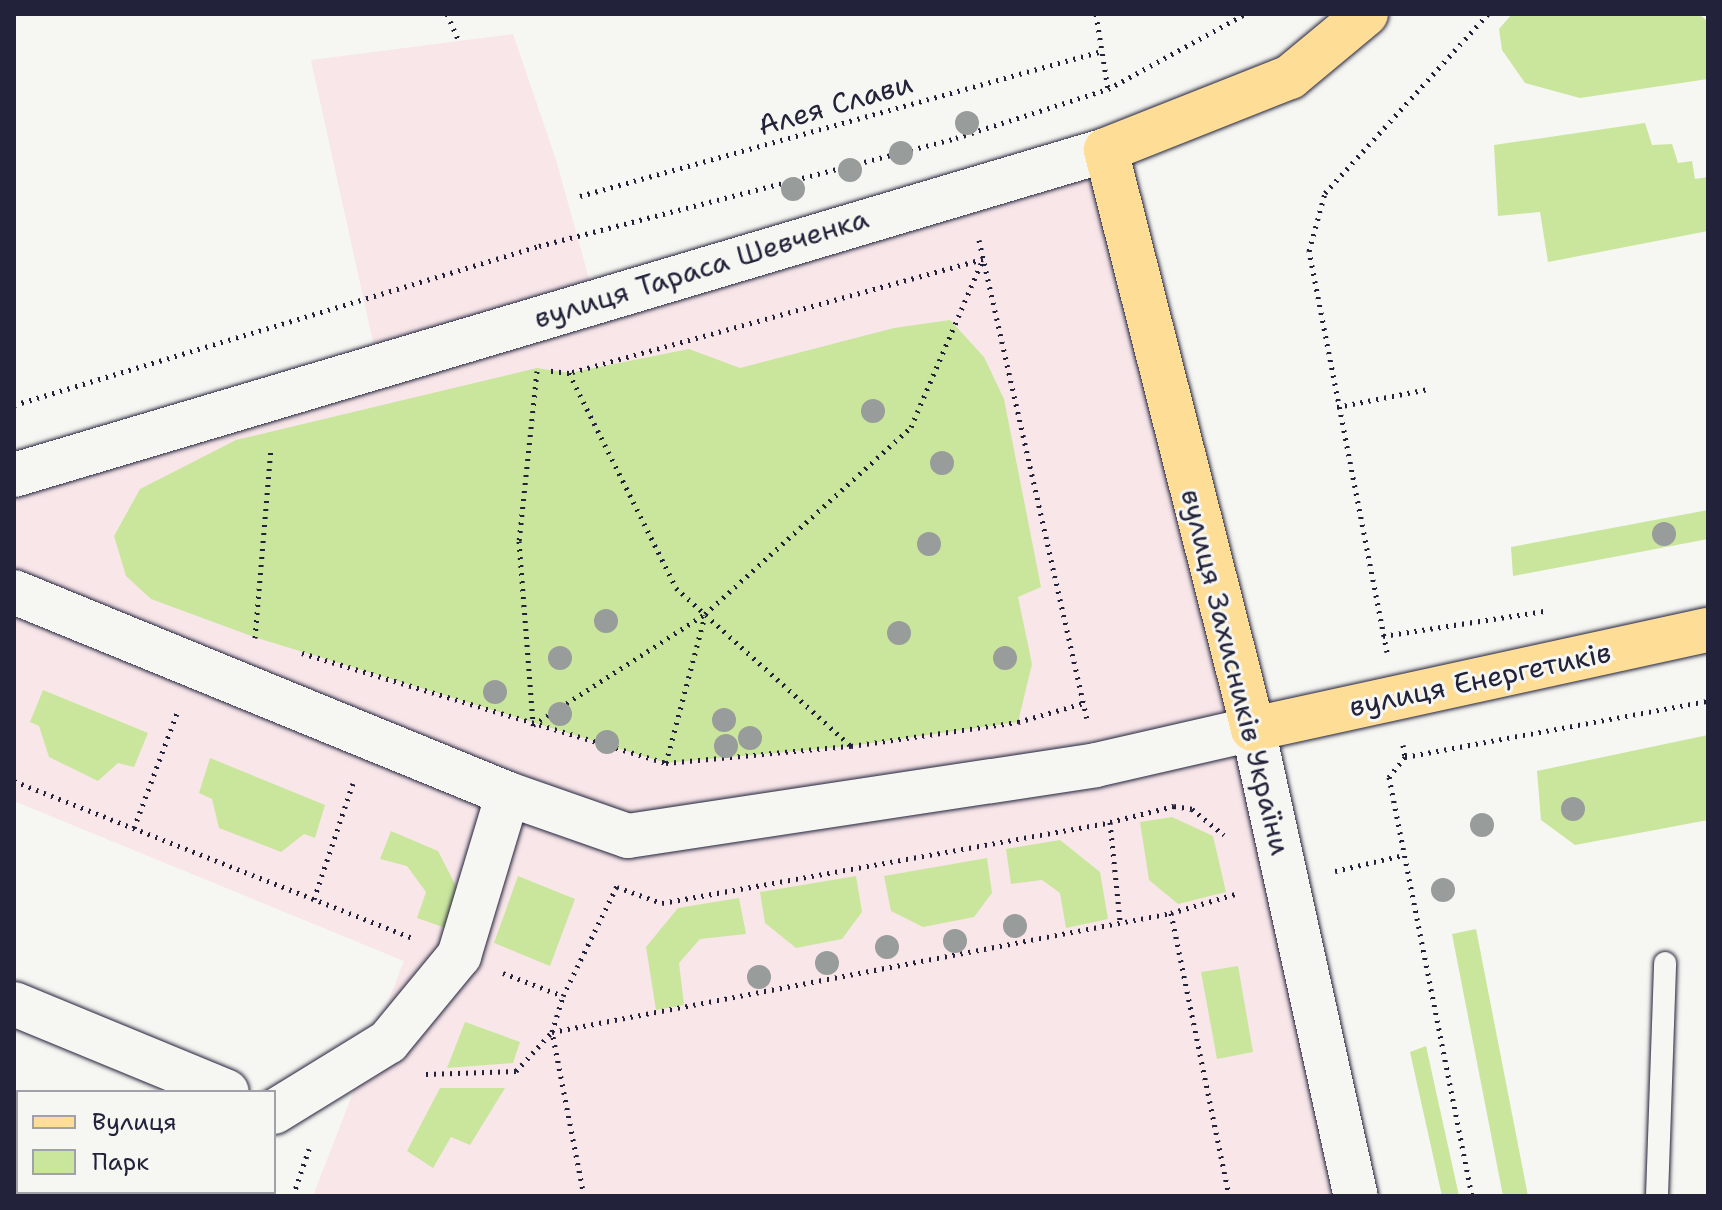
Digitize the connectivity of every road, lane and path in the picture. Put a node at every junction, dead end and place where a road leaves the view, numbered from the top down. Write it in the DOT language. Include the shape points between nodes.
graph roads {
  1 [pos="447,14"];
  2 [pos="1096,14"];
  3 [pos="1245,14"];
  4 [pos="1366,14"];
  5 [pos="1488,14"];
  6 [pos="458,39"];
  7 [pos="1102,51"];
  8 [pos="1108,89"];
  9 [pos="956,138"];
  10 [pos="1106,150"];
  11 [pos="967,188"];
  12 [pos="580,196"];
  13 [pos="983,259"];
  14 [pos="537,368"];
  15 [pos="522,372"];
  16 [pos="569,373"];
  17 [pos="1428,389"];
  18 [pos="14,405"];
  19 [pos="1337,407"];
  20 [pos="272,432"];
  21 [pos="14,475"];
  22 [pos="14,592"];
  23 [pos="705,614"];
  24 [pos="1708,630"];
  25 [pos="269,642"];
  26 [pos="298,651"];
  27 [pos="1397,696"];
  28 [pos="1708,701"];
  29 [pos="1084,703"];
  30 [pos="178,708"];
  31 [pos="533,725"];
  32 [pos="1253,729"];
  33 [pos="851,746"];
  34 [pos="1405,757"];
  35 [pos="666,763"];
  36 [pos="1096,765"];
  37 [pos="359,767"];
  38 [pos="14,781"];
  39 [pos="508,794"];
  40 [pos="1110,822"];
  41 [pos="134,828"];
  42 [pos="1227,838"];
  43 [pos="1234,880"];
  44 [pos="617,886"];
  45 [pos="1237,894"];
  46 [pos="314,899"];
  47 [pos="393,930"];
  48 [pos="459,956"];
  49 [pos="1665,963"];
  50 [pos="563,996"];
  51 [pos="14,1004"];
  52 [pos="552,1032"];
  53 [pos="415,1075"];
  54 [pos="222,1090"];
  55 [pos="276,1112"];
  56 [pos="584,1196"];
  57 [pos="1229,1196"];
  58 [pos="1356,1196"];
  59 [pos="1472,1196"];
  60 [pos="1657,1196"];
  1 -- 6 [label="path"];
  2 -- 7 [label="path"];
  3 -- 8 [label="path"];
  4 -- 10 [label="main road, вулиця Тараса Шевченка" via="1290,77"];
  5 -- 19 [label="path" via="1325,193 1309,251"];
  7 -- 8 [label="path"];
  7 -- 12 [label="path, Алея Слави"];
  8 -- 9 [label="path"];
  9 -- 11 [label="path"];
  9 -- 18 [label="path" via="539,246"];
  10 -- 11 [label="street, вулиця Тараса Шевченка"];
  10 -- 32 [label="main road, вулиця Захисників України"];
  11 -- 13 [label="path"];
  11 -- 21 [label="street, вулиця Тараса Шевченка"];
  13 -- 16 [label="path"];
  13 -- 23 [label="path" via="911,427"];
  13 -- 29 [label="path"];
  14 -- 15 [label="path"];
  14 -- 16 [label="path"];
  14 -- 31 [label="path" via="519,541"];
  16 -- 23 [label="path" via="676,588"];
  17 -- 19 [label="path"];
  19 -- 27 [label="path"];
  20 -- 25 [label="path" via="254,637"];
  22 -- 39 [label="street"];
  23 -- 31 [label="path"];
  23 -- 33 [label="path"];
  23 -- 35 [label="path"];
  24 -- 27 [label="main road, вулиця Енергетиків"];
  26 -- 31 [label="path"];
  27 -- 32 [label="main road, вулиця Енергетиків"];
  27 -- 34 [label="path"];
  28 -- 34 [label="path"];
  29 -- 33 [label="path" via="1018,722"];
  29 -- 36 [label="path"];
  30 -- 41 [label="path"];
  31 -- 35 [label="path"];
  32 -- 36 [label="street"];
  32 -- 58 [label="street, вулиця Захисників України"];
  33 -- 35 [label="path"];
  34 -- 59 [label="path" via="1389,777"];
  36 -- 39 [label="street" via="628,836"];
  37 -- 46 [label="path"];
  38 -- 41 [label="path"];
  39 -- 48 [label="street"];
  40 -- 42 [label="path" via="1174,806 1207,818"];
  41 -- 46 [label="path"];
  43 -- 45 [label="path"];
  44 -- 50 [label="path"];
  46 -- 47 [label="path"];
  48 -- 50 [label="path"];
  48 -- 55 [label="street" via="388,1042"];
  49 -- 60 [label="lane"];
  50 -- 52 [label="path"];
  51 -- 54 [label="street"];
  52 -- 53 [label="path" via="516,1071"];
  52 -- 56 [label="path"];
  52 -- 57 [label="path" via="1171,913"];
}
